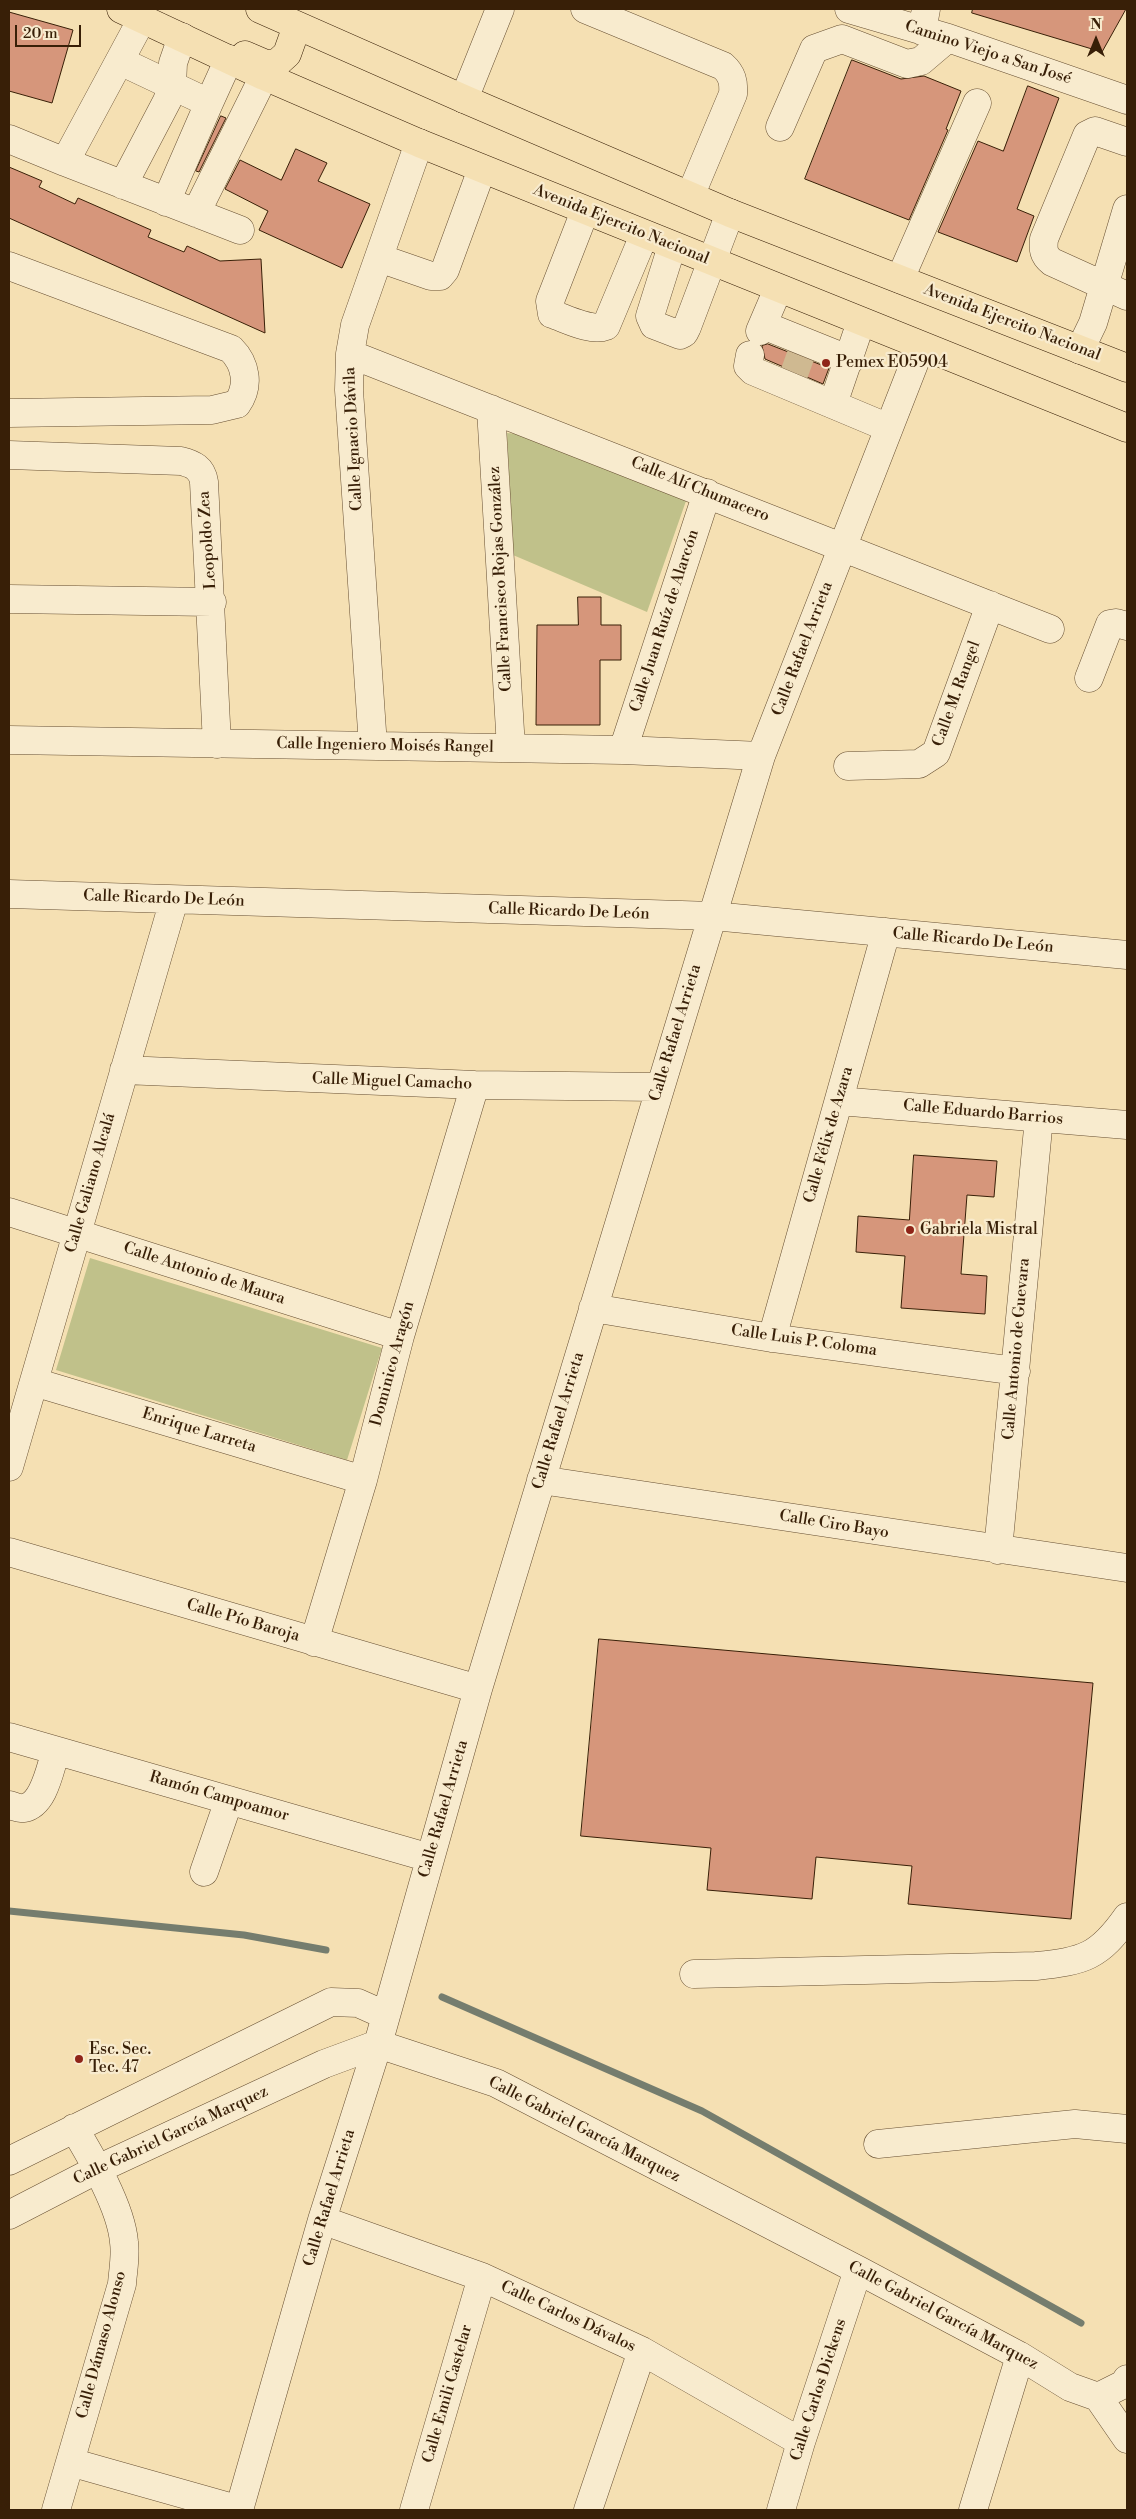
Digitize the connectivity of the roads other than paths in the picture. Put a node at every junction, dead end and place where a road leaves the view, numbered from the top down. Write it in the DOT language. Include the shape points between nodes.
graph roads {
  1 [pos="260,9"];
  2 [pos="500,9"];
  3 [pos="585,9"];
  4 [pos="849,9"];
  5 [pos="139,18"];
  6 [pos="297,26"];
  7 [pos="932,26"];
  8 [pos="182,37"];
  9 [pos="229,59"];
  10 [pos="120,61"];
  11 [pos="264,76"];
  12 [pos="172,87"];
  13 [pos="464,99"];
  14 [pos="1127,100"];
  15 [pos="209,103"];
  16 [pos="977,103"];
  17 [pos="780,127"];
  18 [pos="9,139"];
  19 [pos="1127,142"];
  20 [pos="419,143"];
  21 [pos="65,162"];
  22 [pos="482,168"];
  23 [pos="123,185"];
  24 [pos="691,194"];
  25 [pos="166,202"];
  26 [pos="1127,209"];
  27 [pos="585,211"];
  28 [pos="730,212"];
  29 [pos="196,213"];
  30 [pos="240,230"];
  31 [pos="644,235"];
  32 [pos="672,246"];
  33 [pos="378,258"];
  34 [pos="712,262"];
  35 [pos="9,266"];
  36 [pos="900,279"];
  37 [pos="1102,286"];
  38 [pos="778,289"];
  39 [pos="1127,296"];
  40 [pos="861,322"];
  41 [pos="758,337"];
  42 [pos="921,346"];
  43 [pos="1080,350"];
  44 [pos="350,354"];
  45 [pos="850,360"];
  46 [pos="798,363"];
  47 [pos="1127,368"];
  48 [pos="834,404"];
  49 [pos="491,409"];
  50 [pos="9,413"];
  51 [pos="889,428"];
  52 [pos="1127,428"];
  53 [pos="9,455"];
  54 [pos="707,493"];
  55 [pos="843,547"];
  56 [pos="9,599"];
  57 [pos="212,602"];
  58 [pos="990,605"];
  59 [pos="1127,626"];
  60 [pos="1050,629"];
  61 [pos="1089,678"];
  62 [pos="9,740"];
  63 [pos="217,744"];
  64 [pos="373,746"];
  65 [pos="511,748"];
  66 [pos="623,750"];
  67 [pos="761,756"];
  68 [pos="848,766"];
  69 [pos="9,894"];
  70 [pos="174,900"];
  71 [pos="713,916"];
  72 [pos="886,932"];
  73 [pos="1127,955"];
  74 [pos="124,1070"];
  75 [pos="475,1085"];
  76 [pos="659,1087"];
  77 [pos="839,1101"];
  78 [pos="1039,1118"];
  79 [pos="1127,1125"];
  80 [pos="9,1212"];
  81 [pos="76,1234"];
  82 [pos="593,1308"];
  83 [pos="400,1336"];
  84 [pos="772,1338"];
  85 [pos="1016,1371"];
  86 [pos="34,1382"];
  87 [pos="9,1467"];
  88 [pos="363,1480"];
  89 [pos="541,1480"];
  90 [pos="998,1550"];
  91 [pos="9,1552"];
  92 [pos="1127,1568"];
  93 [pos="314,1642"];
  94 [pos="478,1689"];
  95 [pos="9,1737"];
  96 [pos="56,1751"];
  97 [pos="229,1800"];
  98 [pos="9,1804"];
  99 [pos="430,1858"];
  100 [pos="204,1872"];
  101 [pos="1127,1917"];
  102 [pos="694,1974"];
  103 [pos="385,2015"];
  104 [pos="378,2044"];
  105 [pos="74,2128"];
  106 [pos="1127,2129"];
  107 [pos="878,2144"];
  108 [pos="9,2160"];
  109 [pos="98,2169"];
  110 [pos="9,2215"];
  111 [pos="322,2220"];
  112 [pos="858,2270"];
  113 [pos="482,2277"];
  114 [pos="642,2351"];
  115 [pos="1020,2356"];
  116 [pos="1127,2379"];
  117 [pos="1098,2397"];
  118 [pos="1127,2439"];
  119 [pos="801,2442"];
  120 [pos="70,2462"];
  121 [pos="56,2510"];
  122 [pos="240,2510"];
  123 [pos="414,2510"];
  124 [pos="588,2510"];
  125 [pos="781,2510"];
  126 [pos="973,2510"];
  1 -- 6 [label="main road, Avenida Ejercito Nacional"];
  2 -- 13 [label="street"];
  3 -- 24 [label="street" via="723,66 728,71 734,84 733,94"];
  4 -- 7 [label="street, Camino Viejo a San José"];
  5 -- 6 [label="main road" via="195,33 271,64 287,54"];
  5 -- 8 [label="main road, Avenida Ejercito Nacional"];
  5 -- 10 [label="street"];
  6 -- 13 [label="main road, Avenida Ejercito Nacional"];
  7 -- 14 [label="street, Camino Viejo a San José"];
  7 -- 17 [label="street" via="921,61 908,64 842,39 814,49"];
  8 -- 9 [label="main road, Avenida Ejercito Nacional"];
  8 -- 12 [label="street" via="174,63"];
  9 -- 11 [label="main road, Avenida Ejercito Nacional"];
  9 -- 15 [label="street"];
  10 -- 12 [label="street"];
  10 -- 21 [label="street"];
  11 -- 20 [label="main road, Avenida Ejercito Nacional"];
  11 -- 29 [label="street"];
  12 -- 15 [label="street"];
  12 -- 23 [label="street" via="159,119"];
  13 -- 24 [label="main road, Avenida Ejercito Nacional"];
  15 -- 25 [label="street"];
  16 -- 36 [label="street"];
  18 -- 21 [label="street"];
  19 -- 37 [label="street" via="1095,131 1087,135 1044,239 1044,253 1052,262"];
  20 -- 22 [label="main road, Avenida Ejercito Nacional"];
  20 -- 33 [label="street, Calle Ignacio Dávila"];
  21 -- 23 [label="street"];
  22 -- 27 [label="main road, Avenida Ejercito Nacional"];
  22 -- 33 [label="street" via="440,276 431,276"];
  23 -- 25 [label="street"];
  24 -- 28 [label="main road, Avenida Ejercito Nacional"];
  25 -- 29 [label="street"];
  26 -- 37 [label="street"];
  27 -- 31 [label="main road, Avenida Ejercito Nacional"];
  27 -- 31 [label="street" via="550,301 552,314 581,324 606,326"];
  28 -- 34 [label="street"];
  28 -- 36 [label="main road, Avenida Ejercito Nacional"];
  29 -- 30 [label="street"];
  31 -- 32 [label="main road, Avenida Ejercito Nacional"];
  32 -- 34 [label="main road, Avenida Ejercito Nacional"];
  32 -- 34 [label="street" via="650,316 654,325 680,335 684,333"];
  33 -- 44 [label="street, Calle Ignacio Dávila" via="355,325"];
  34 -- 38 [label="main road, Avenida Ejercito Nacional"];
  35 -- 50 [label="street" via="232,349 240,357 245,383 237,404 212,410"];
  36 -- 43 [label="main road, Avenida Ejercito Nacional"];
  37 -- 39 [label="street"];
  37 -- 43 [label="street" via="1093,322"];
  38 -- 40 [label="main road, Avenida Ejercito Nacional"];
  38 -- 41 [label="street"];
  40 -- 42 [label="main road, Avenida Ejercito Nacional"];
  40 -- 45 [label="street"];
  41 -- 46 [label="street"];
  41 -- 46 [label="street" via="748,366 753,371"];
  42 -- 51 [label="street, Calle Rafael Arrieta"];
  42 -- 52 [label="main road, Avenida Ejercito Nacional"];
  43 -- 47 [label="main road, Avenida Ejercito Nacional"];
  44 -- 49 [label="street, Calle Alí Chumacero"];
  44 -- 64 [label="street, Calle Ignacio Dávila" via="349,390"];
  45 -- 46 [label="street"];
  45 -- 48 [label="street"];
  46 -- 48 [label="street"];
  48 -- 51 [label="street"];
  49 -- 54 [label="street, Calle Alí Chumacero"];
  49 -- 65 [label="street, Calle Francisco Rojas González"];
  51 -- 55 [label="street, Calle Rafael Arrieta"];
  53 -- 57 [label="street, Leopoldo Zea" via="181,461 196,466 204,482"];
  54 -- 55 [label="street, Calle Alí Chumacero"];
  54 -- 66 [label="street, Calle Juan Ruíz de Alarcón"];
  55 -- 58 [label="street, Calle Alí Chumacero"];
  55 -- 67 [label="street, Calle Rafael Arrieta"];
  56 -- 57 [label="street"];
  57 -- 63 [label="street, Leopoldo Zea"];
  58 -- 60 [label="street, Calle Alí Chumacero"];
  58 -- 68 [label="street, Calle M. Rangel" via="936,753 919,764"];
  59 -- 61 [label="street" via="1116,622 1110,624"];
  62 -- 63 [label="street, Calle Ingeniero Moisés Rangel"];
  63 -- 64 [label="street, Calle Ingeniero Moisés Rangel"];
  64 -- 65 [label="street, Calle Ingeniero Moisés Rangel"];
  65 -- 66 [label="street, Calle Ingeniero Moisés Rangel"];
  66 -- 67 [label="street, Calle Ingeniero Moisés Rangel"];
  67 -- 71 [label="street, Calle Rafael Arrieta"];
  69 -- 70 [label="street, Calle Ricardo De León"];
  70 -- 71 [label="street, Calle Ricardo De León"];
  70 -- 74 [label="street, Calle Galiano Alcalá"];
  71 -- 72 [label="street, Calle Ricardo De León"];
  71 -- 76 [label="street, Calle Rafael Arrieta"];
  72 -- 73 [label="street, Calle Ricardo De León"];
  72 -- 77 [label="street, Calle Félix de Azara"];
  74 -- 75 [label="street, Calle Miguel Camacho"];
  74 -- 81 [label="street, Calle Galiano Alcalá"];
  75 -- 76 [label="street, Calle Miguel Camacho"];
  75 -- 83 [label="street, Dominico Aragón"];
  76 -- 82 [label="street, Calle Rafael Arrieta"];
  77 -- 78 [label="street, Calle Eduardo Barrios"];
  77 -- 84 [label="street, Calle Félix de Azara"];
  78 -- 79 [label="street, Calle Eduardo Barrios"];
  78 -- 85 [label="street, Calle Antonio de Guevara"];
  80 -- 81 [label="street, Calle Antonio de Maura"];
  81 -- 83 [label="street, Calle Antonio de Maura"];
  81 -- 86 [label="street, Calle Galiano Alcalá"];
  82 -- 84 [label="street, Calle Luis P. Coloma"];
  82 -- 89 [label="street, Calle Rafael Arrieta"];
  83 -- 88 [label="street, Dominico Aragón"];
  84 -- 85 [label="street, Calle Luis P. Coloma"];
  85 -- 90 [label="street, Calle Antonio de Guevara"];
  86 -- 87 [label="street, Calle Galiano Alcalá"];
  86 -- 88 [label="street, Enrique Larreta"];
  88 -- 93 [label="street, Dominico Aragón"];
  89 -- 90 [label="street, Calle Ciro Bayo"];
  89 -- 94 [label="street, Calle Rafael Arrieta"];
  90 -- 92 [label="street, Calle Ciro Bayo"];
  91 -- 93 [label="street, Calle Pío Baroja"];
  93 -- 94 [label="street, Calle Pío Baroja"];
  94 -- 99 [label="street, Calle Rafael Arrieta"];
  95 -- 96 [label="street, Ramón Campoamor"];
  96 -- 97 [label="street, Ramón Campoamor"];
  96 -- 98 [label="street" via="39,1798 26,1807"];
  97 -- 99 [label="street, Ramón Campoamor"];
  97 -- 100 [label="street"];
  99 -- 103 [label="street, Calle Rafael Arrieta"];
  101 -- 102 [label="street" via="1112,1939 1070,1963"];
  103 -- 104 [label="street, Calle Rafael Arrieta"];
  103 -- 105 [label="street" via="358,2003 331,2002"];
  104 -- 109 [label="street, Calle Gabriel García Marquez" via="324,2064"];
  104 -- 111 [label="street, Calle Rafael Arrieta"];
  104 -- 112 [label="street, Calle Gabriel García Marquez" via="496,2083"];
  105 -- 108 [label="street"];
  105 -- 109 [label="street, Calle Dámaso Alonso"];
  106 -- 107 [label="street" via="1075,2124"];
  109 -- 110 [label="street, Calle Gabriel García Marquez"];
  109 -- 120 [label="street, Calle Dámaso Alonso" via="121,2226 125,2260 122,2284"];
  111 -- 113 [label="street, Calle Carlos Dávalos"];
  111 -- 122 [label="street, Calle Rafael Arrieta"];
  112 -- 115 [label="street, Calle Gabriel García Marquez"];
  112 -- 119 [label="street, Calle Carlos Dickens"];
  113 -- 114 [label="street, Calle Carlos Dávalos"];
  113 -- 123 [label="street, Calle Emili Castelar"];
  114 -- 119 [label="street, Calle Carlos Dávalos"];
  114 -- 124 [label="street"];
  115 -- 117 [label="street, Calle Gabriel García Marquez" via="1070,2387"];
  115 -- 126 [label="street"];
  116 -- 117 [label="street" via="1124,2384"];
  117 -- 118 [label="street"];
  119 -- 125 [label="street, Calle Carlos Dickens"];
  120 -- 121 [label="street, Calle Dámaso Alonso"];
  120 -- 122 [label="street"];
}
